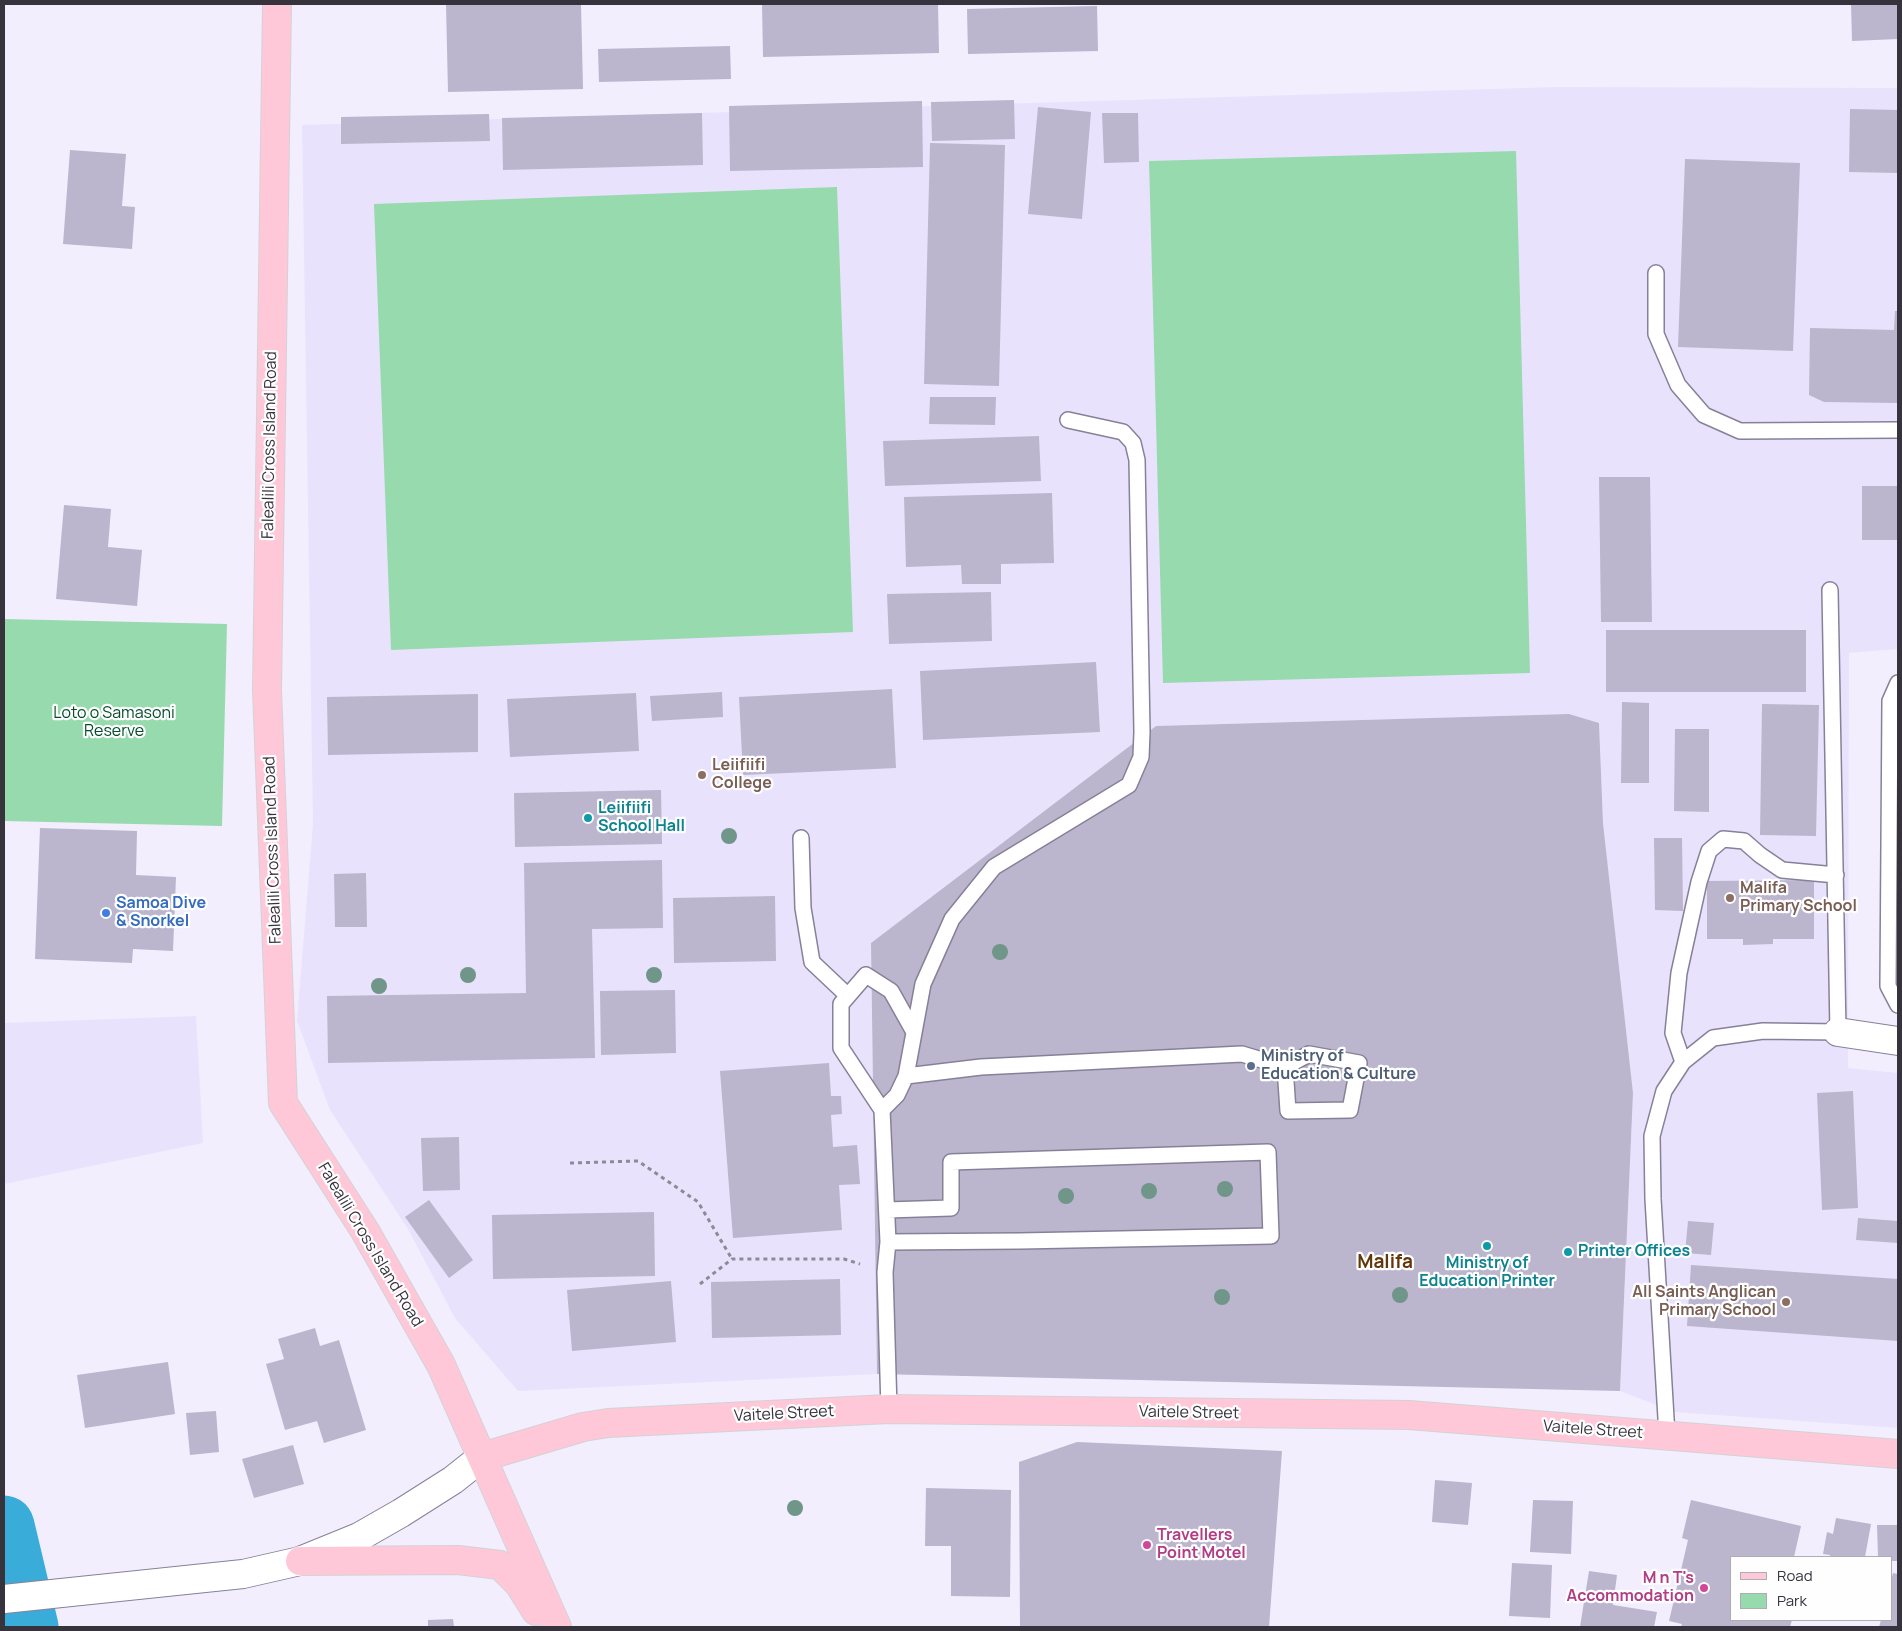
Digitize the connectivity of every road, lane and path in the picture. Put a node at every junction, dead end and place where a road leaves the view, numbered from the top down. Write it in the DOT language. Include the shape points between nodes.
graph roads {
  1 [pos="277,4"];
  2 [pos="1656,273"];
  3 [pos="1068,420"];
  4 [pos="1898,430"];
  5 [pos="1830,590"];
  6 [pos="1898,683"];
  7 [pos="801,838"];
  8 [pos="1836,875"];
  9 [pos="848,996"];
  10 [pos="1898,1005"];
  11 [pos="914,1032"];
  12 [pos="1838,1032"];
  13 [pos="1898,1041"];
  14 [pos="1683,1062"];
  15 [pos="1285,1067"];
  16 [pos="906,1076"];
  17 [pos="882,1110"];
  18 [pos="570,1163"];
  19 [pos="887,1210"];
  20 [pos="888,1242"];
  21 [pos="732,1260"];
  22 [pos="885,1272"];
  23 [pos="700,1284"];
  24 [pos="889,1409"];
  25 [pos="1667,1435"];
  26 [pos="1898,1454"];
  27 [pos="482,1457"];
  28 [pos="300,1561"];
  29 [pos="4,1599"];
  30 [pos="546,1627"];
  31 [pos="557,1627"];
  1 -- 27 [label="main road, Falealili Cross Island Road" via="267,690 283,1103 365,1231 441,1365"];
  2 -- 4 [label="lane" via="1656,334 1678,385 1704,415 1740,431"];
  3 -- 11 [label="lane" via="1123,432 1133,443 1137,460 1141,757 1129,785 994,867 952,919 923,984"];
  5 -- 8 [label="lane"];
  6 -- 10 [label="lane" via="1890,701 1888,986"];
  7 -- 9 [label="lane" via="803,908 812,962"];
  8 -- 12 [label="lane"];
  8 -- 14 [label="lane" via="1782,870 1744,841 1723,839 1709,851 1678,973 1673,1033"];
  9 -- 11 [label="lane" via="866,975 891,991"];
  9 -- 17 [label="lane" via="841,1004 841,1048"];
  11 -- 16 [label="lane"];
  12 -- 13 [label="main road"];
  12 -- 14 [label="lane" via="1763,1031 1713,1038"];
  14 -- 25 [label="lane" via="1664,1090 1652,1136"];
  15 -- 15 [label="lane" via="1309,1054 1359,1063 1350,1110 1288,1111"];
  15 -- 16 [label="lane" via="1242,1054 981,1067"];
  16 -- 17 [label="lane" via="897,1095"];
  17 -- 19 [label="lane"];
  18 -- 21 [label="path" via="638,1161 698,1202"];
  19 -- 20 [label="lane"];
  19 -- 20 [label="lane" via="951,1208 950,1162 1268,1152 1271,1236"];
  20 -- 22 [label="lane"];
  21 -- 22 [label="path" via="844,1259"];
  21 -- 23 [label="path"];
  22 -- 24 [label="lane"];
  24 -- 25 [label="main road, Vaitele Street" via="1409,1416"];
  24 -- 27 [label="main road, Vaitele Street" via="608,1424 583,1427"];
  25 -- 26 [label="main road, Vaitele Street"];
  27 -- 28 [label="main road" via="453,1480 359,1537"];
  27 -- 31 [label="main road, Falealili Cross Island Road"];
  28 -- 29 [label="main road" via="243,1574"];
  28 -- 30 [label="main road" via="458,1560 500,1565 519,1584"];
}
